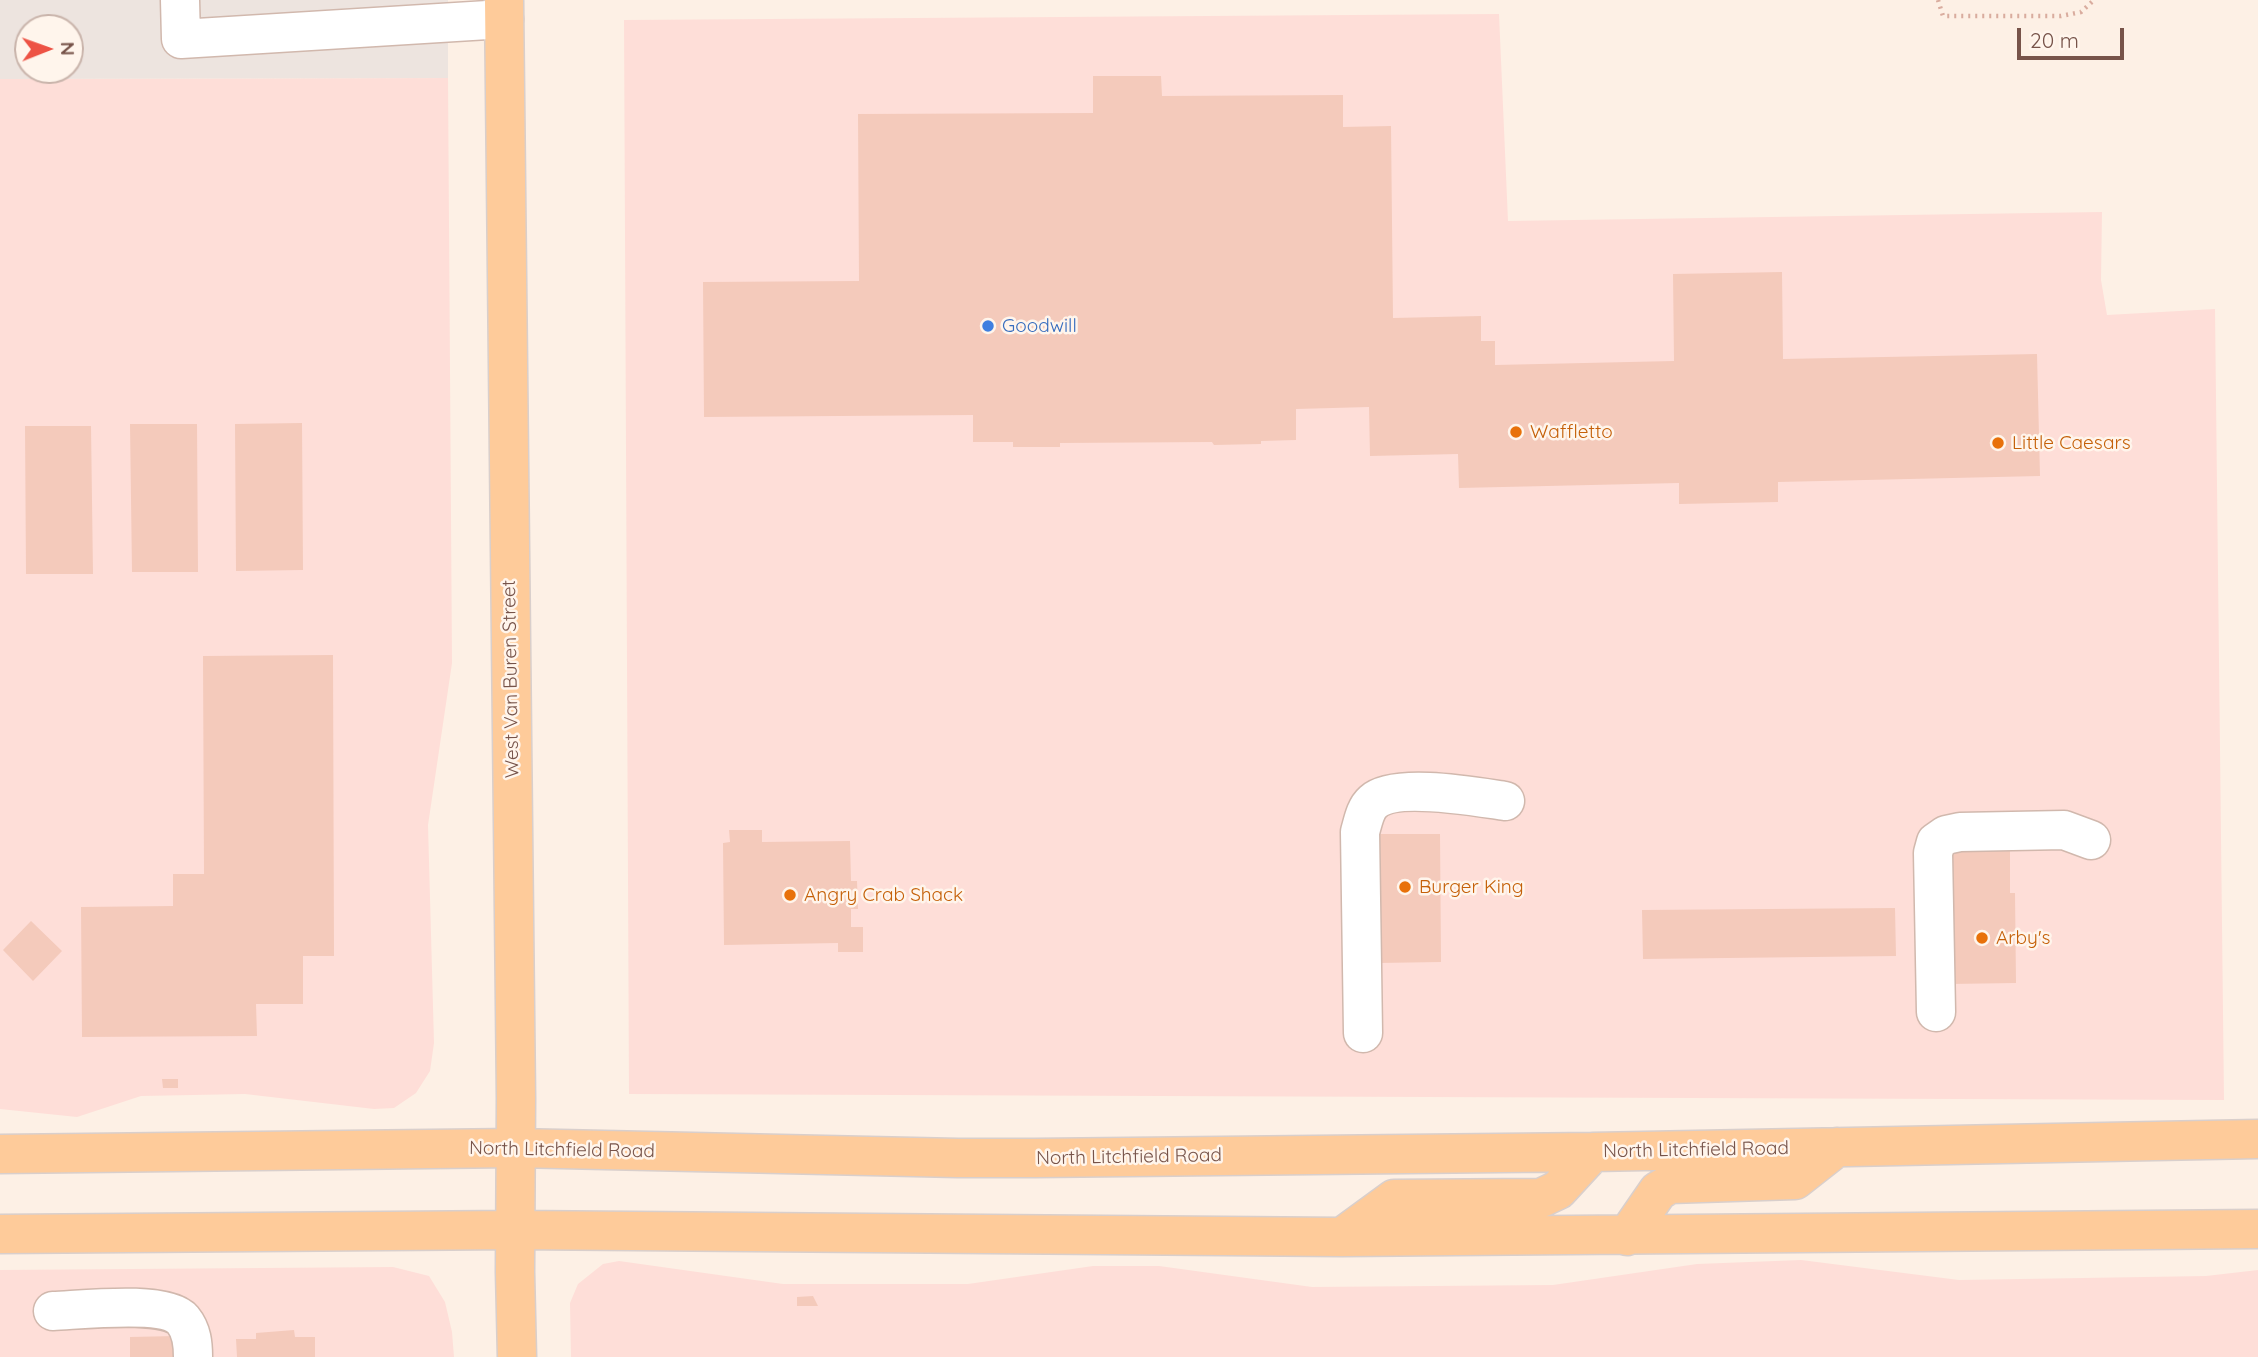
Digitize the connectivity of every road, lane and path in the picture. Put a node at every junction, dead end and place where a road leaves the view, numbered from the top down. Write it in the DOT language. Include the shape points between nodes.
graph roads {
  1 [pos="180,0"];
  2 [pos="1938,0"];
  3 [pos="2094,0"];
  4 [pos="504,9"];
  5 [pos="1505,801"];
  6 [pos="2091,840"];
  7 [pos="1936,1012"];
  8 [pos="1363,1033"];
  9 [pos="2258,1139"];
  10 [pos="1836,1147"];
  11 [pos="516,1148"];
  12 [pos="1593,1152"];
  13 [pos="0,1154"];
  14 [pos="2258,1229"];
  15 [pos="515,1230"];
  16 [pos="0,1234"];
  17 [pos="1627,1236"];
  18 [pos="1342,1237"];
  19 [pos="53,1311"];
  20 [pos="193,1357"];
  21 [pos="517,1357"];
  1 -- 4 [label="lane" via="181,39"];
  2 -- 3 [label="path" via="1943,16 2061,16 2081,12"];
  4 -- 11 [label="main road, West Van Buren Street"];
  5 -- 8 [label="lane" via="1441,792 1389,794 1374,801 1365,814 1360,832"];
  6 -- 7 [label="lane" via="2051,830 1960,832 1936,842"];
  9 -- 10 [label="main road, North Litchfield Road"];
  10 -- 12 [label="main road, North Litchfield Road"];
  10 -- 17 [label="main road" via="1795,1180 1670,1184 1658,1191"];
  11 -- 12 [label="main road, North Litchfield Road" via="958,1158"];
  11 -- 13 [label="main road, North Litchfield Road"];
  11 -- 15 [label="main road, West Van Buren Street"];
  12 -- 18 [label="main road" via="1558,1190 1541,1198 1394,1199"];
  14 -- 17 [label="main road"];
  15 -- 16 [label="main road"];
  15 -- 18 [label="main road"];
  15 -- 21 [label="main road, West Van Buren Street"];
  17 -- 18 [label="main road"];
  19 -- 20 [label="lane" via="170,1311 183,1320 193,1339"];
}
